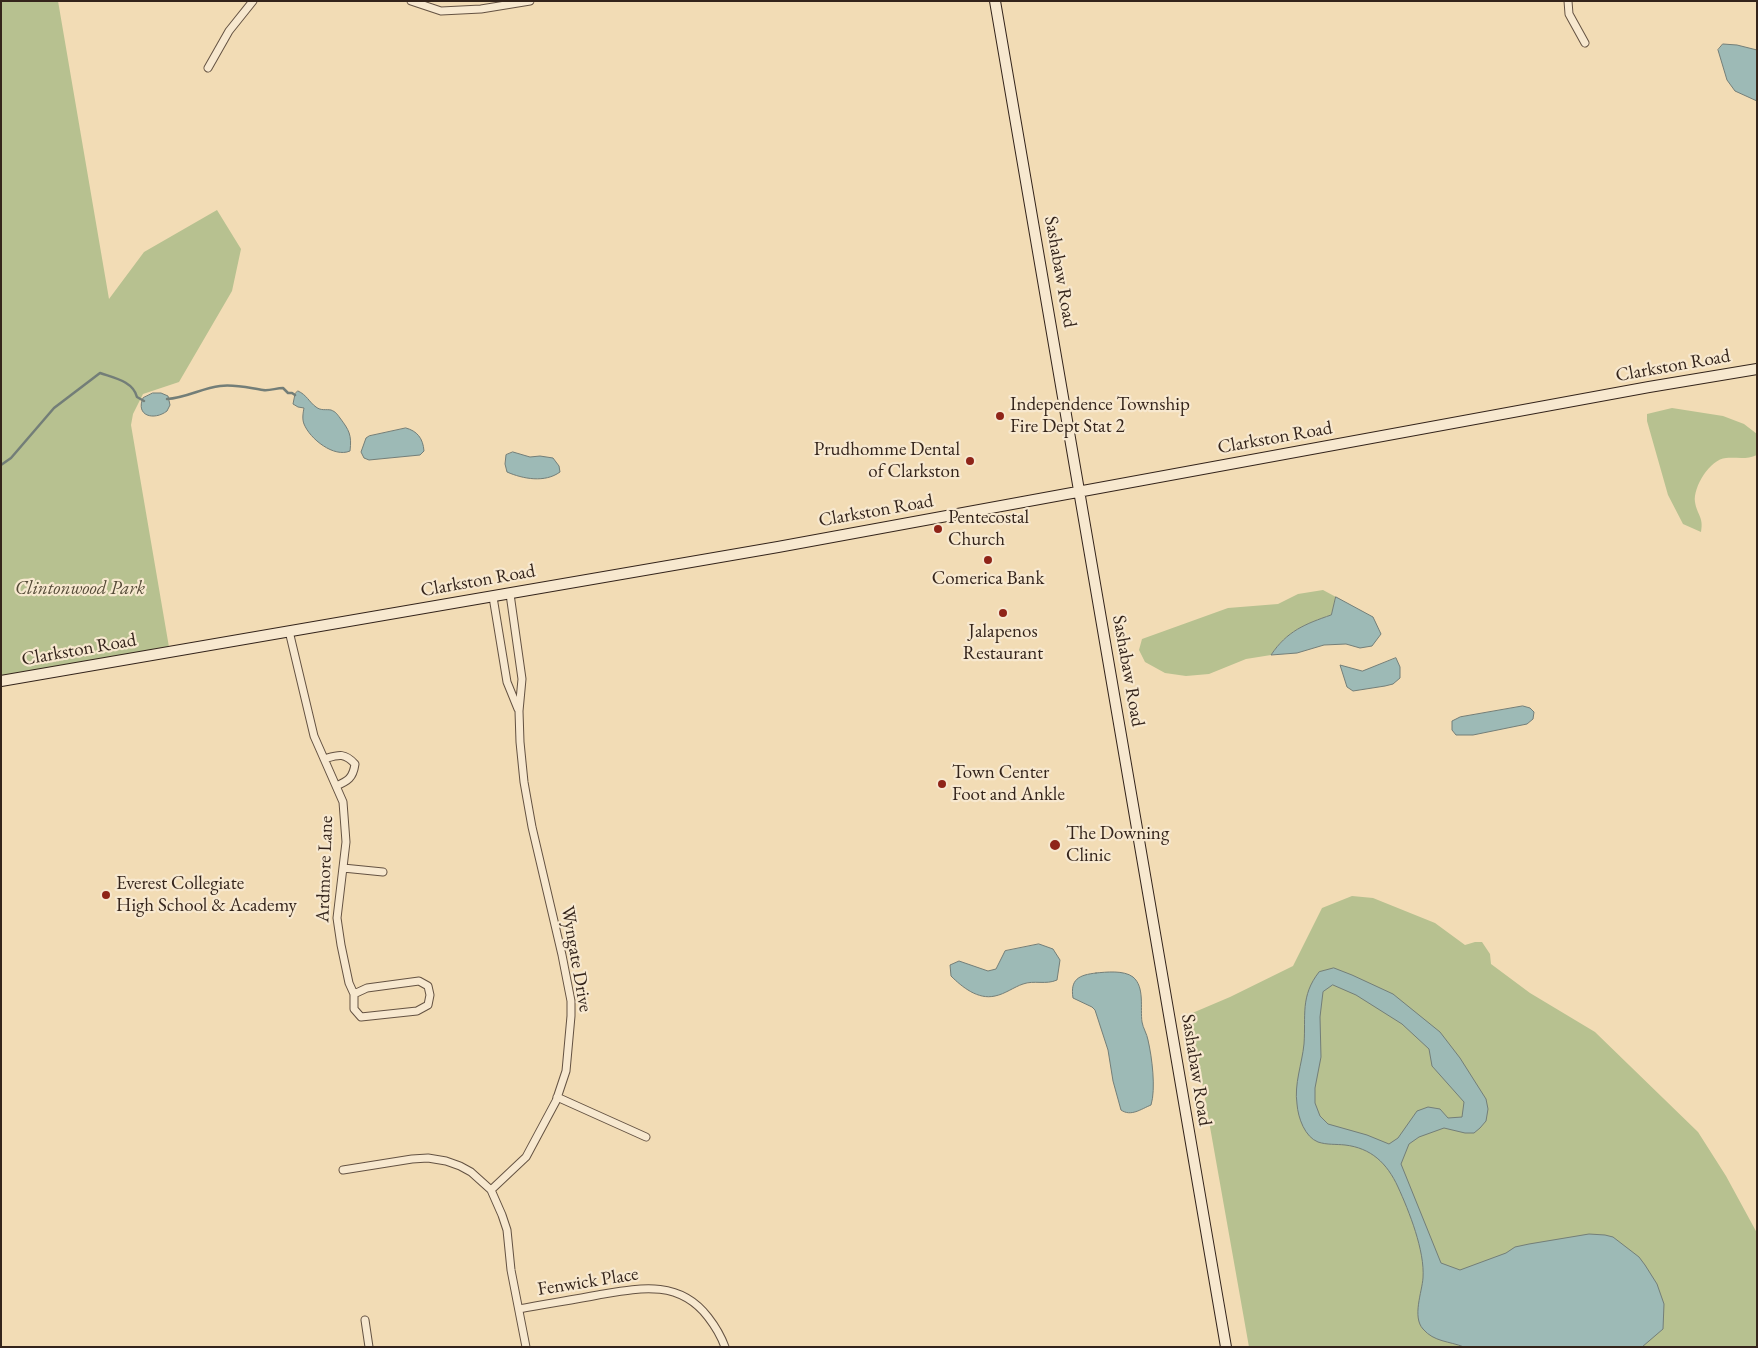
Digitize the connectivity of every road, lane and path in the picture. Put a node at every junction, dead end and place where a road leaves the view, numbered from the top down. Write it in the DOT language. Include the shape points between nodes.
graph roads {
  1 [pos="253,1"];
  2 [pos="411,1"];
  3 [pos="530,1"];
  4 [pos="995,1"];
  5 [pos="1568,1"];
  6 [pos="1585,43"];
  7 [pos="208,68"];
  8 [pos="1757,369"];
  9 [pos="1080,492"];
  10 [pos="510,594"];
  11 [pos="492,597"];
  12 [pos="289,632"];
  13 [pos="1,681"];
  14 [pos="519,711"];
  15 [pos="324,758"];
  16 [pos="336,786"];
  17 [pos="343,868"];
  18 [pos="383,872"];
  19 [pos="354,994"];
  20 [pos="557,1097"];
  21 [pos="646,1137"];
  22 [pos="343,1170"];
  23 [pos="491,1190"];
  24 [pos="518,1309"];
  25 [pos="365,1320"];
  26 [pos="369,1347"];
  27 [pos="526,1347"];
  28 [pos="725,1347"];
  29 [pos="1226,1347"];
  1 -- 7 [label="street" via="229,31"];
  2 -- 3 [label="street" via="441,11"];
  4 -- 9 [label="main road, Sashabaw Road"];
  5 -- 6 [label="street" via="1569,14"];
  8 -- 9 [label="main road, Clarkston Road"];
  9 -- 10 [label="main road, Clarkston Road"];
  9 -- 29 [label="main road, Sashabaw Road"];
  10 -- 11 [label="main road, Clarkston Road"];
  10 -- 14 [label="street, Wyngate Drive" via="522,679"];
  11 -- 12 [label="main road, Clarkston Road"];
  11 -- 14 [label="street, Wyngate Drive" via="508,682"];
  12 -- 13 [label="main road, Clarkston Road"];
  12 -- 15 [label="street, Ardmore Lane" via="314,736"];
  14 -- 20 [label="street, Wyngate Drive" via="527,804 571,1001 570,1048"];
  15 -- 16 [label="street, Ardmore Lane"];
  15 -- 16 [label="street" via="340,755 355,764 348,780"];
  16 -- 17 [label="street, Ardmore Lane" via="343,802 346,842"];
  17 -- 18 [label="street"];
  17 -- 19 [label="street, Ardmore Lane" via="337,918"];
  19 -- 19 [label="street, Ardmore Lane" via="354,1009 361,1016 417,1011 428,1005 430,995 428,986 419,981 367,988"];
  20 -- 21 [label="street"];
  20 -- 23 [label="street, Wyngate Drive" via="526,1157"];
  22 -- 23 [label="street" via="428,1158 460,1166"];
  23 -- 24 [label="street" via="507,1230"];
  24 -- 27 [label="street"];
  24 -- 28 [label="street, Fenwick Place" via="636,1289 670,1290 697,1304 716,1328"];
  25 -- 26 [label="street"];
}
